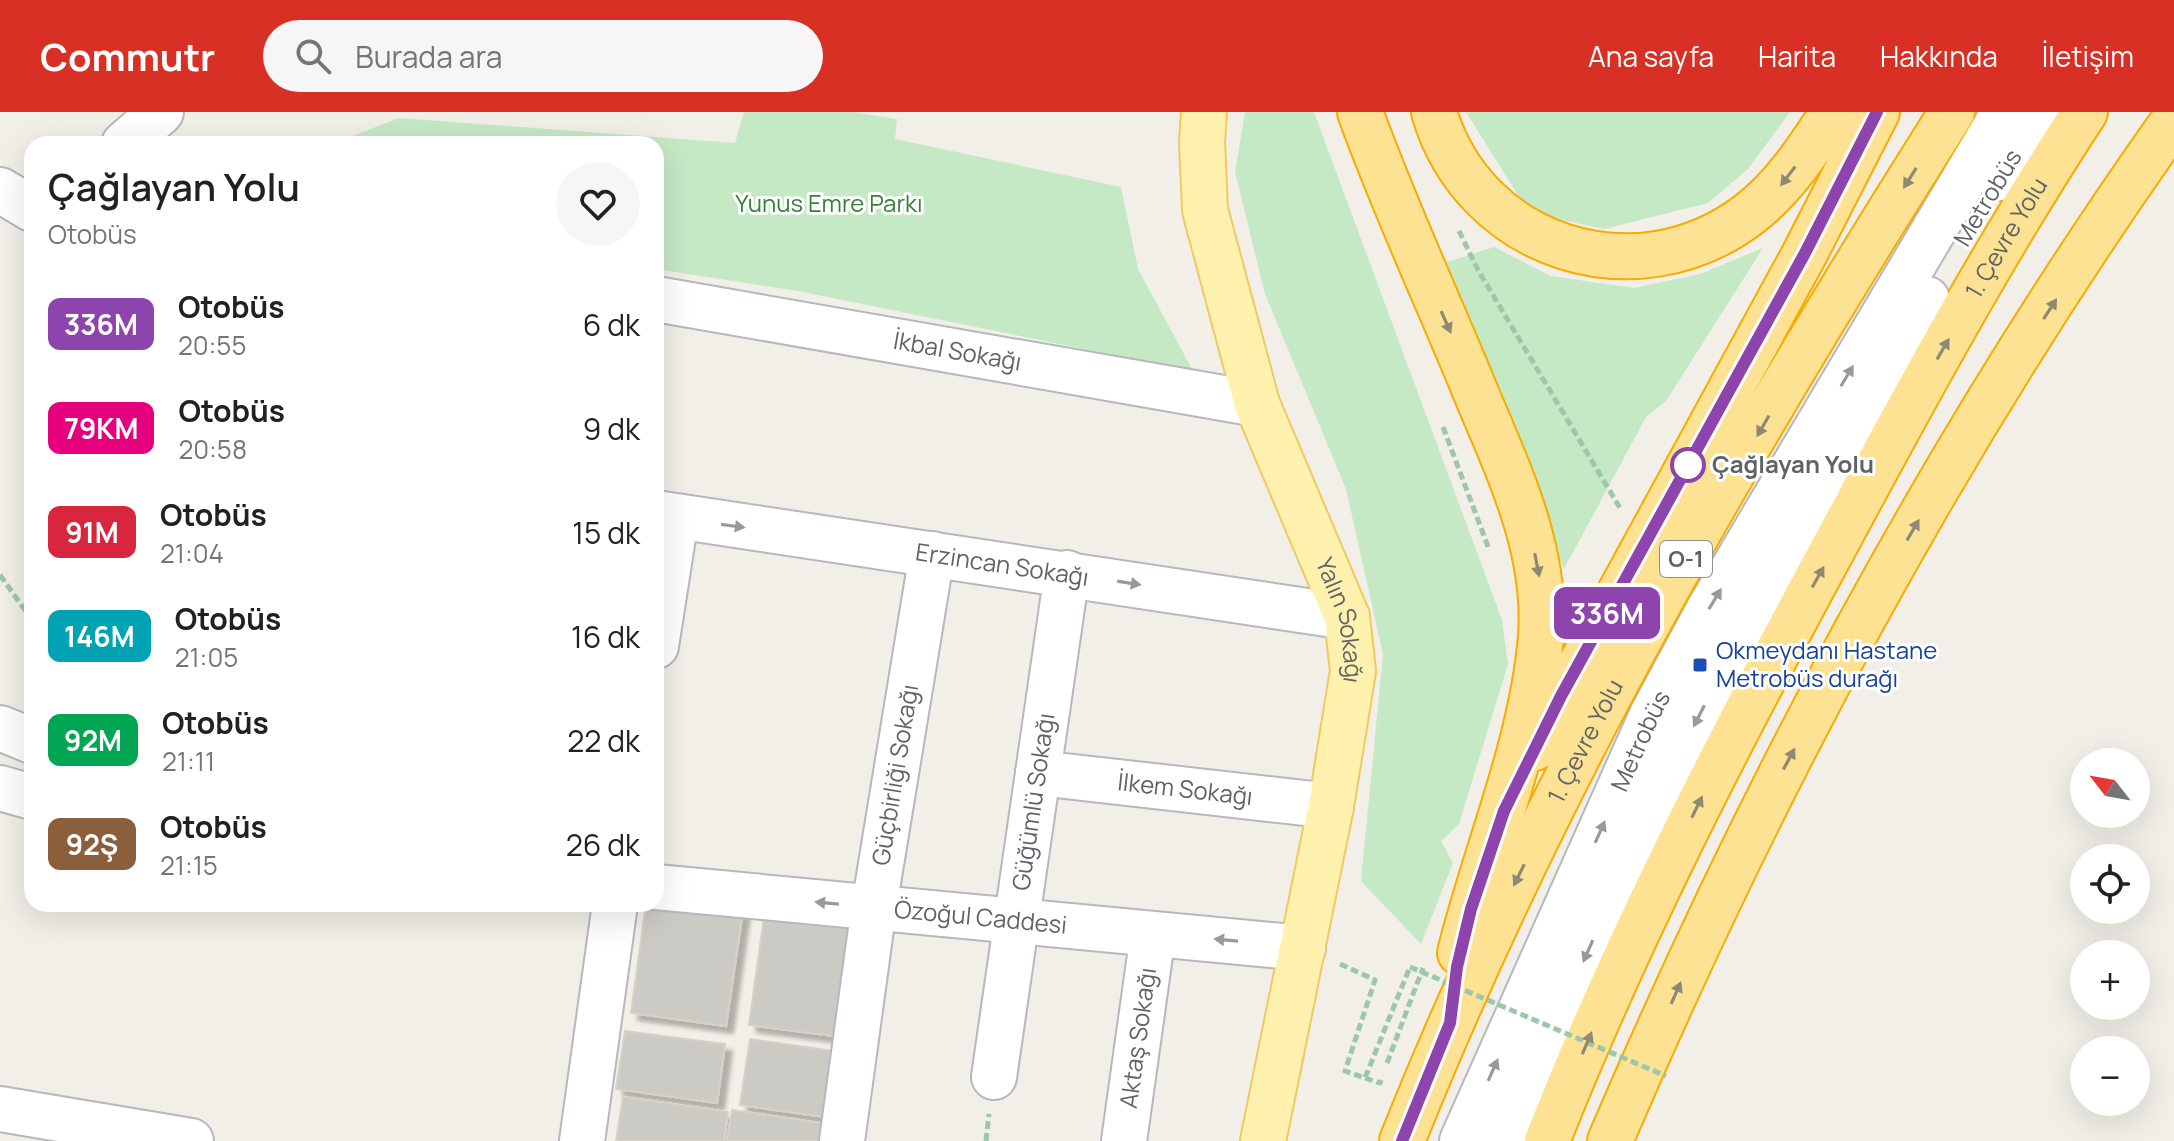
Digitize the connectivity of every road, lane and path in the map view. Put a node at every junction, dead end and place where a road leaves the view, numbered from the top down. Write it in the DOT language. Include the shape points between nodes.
graph roads {
  1 [pos="161,112"];
  2 [pos="1204,112"];
  3 [pos="1360,112"];
  4 [pos="1384,112"];
  5 [pos="1434,112"];
  6 [pos="1833,112"];
  7 [pos="1877,112"];
  8 [pos="1952,112"];
  9 [pos="2004,112"];
  10 [pos="2040,112"];
  11 [pos="2085,112"];
  12 [pos="2167,130"];
  13 [pos="133,136"];
  14 [pos="0,190"];
  15 [pos="24,204"];
  16 [pos="1454,220"];
  17 [pos="1416,250"];
  18 [pos="664,300"];
  19 [pos="1257,404"];
  20 [pos="1441,421"];
  21 [pos="666,515"];
  22 [pos="1614,520"];
  23 [pos="664,541"];
  24 [pos="932,554"];
  25 [pos="1491,555"];
  26 [pos="1067,573"];
  27 [pos="0,575"];
  28 [pos="24,609"];
  29 [pos="1347,617"];
  30 [pos="0,728"];
  31 [pos="24,738"];
  32 [pos="1038,773"];
  33 [pos="0,788"];
  34 [pos="24,795"];
  35 [pos="1331,806"];
  36 [pos="1504,811"];
  37 [pos="664,888"];
  38 [pos="874,907"];
  39 [pos="614,912"];
  40 [pos="1016,921"];
  41 [pos="1153,934"];
  42 [pos="1303,948"];
  43 [pos="1428,955"];
  44 [pos="1450,1023"];
  45 [pos="1666,1076"];
  46 [pos="994,1077"];
  47 [pos="1365,1078"];
  48 [pos="0,1109"];
  49 [pos="191,1141"];
  50 [pos="582,1141"];
  51 [pos="842,1141"];
  52 [pos="1124,1141"];
  53 [pos="1263,1141"];
  54 [pos="1402,1141"];
  55 [pos="1462,1141"];
  56 [pos="1506,1141"];
  57 [pos="1547,1141"];
  58 [pos="1610,1141"];
  1 -- 13 [label="street"];
  2 -- 19 [label="main road, Yalın Sokağı" via="1205,210"];
  3 -- 17 [label="highway"];
  4 -- 17 [label="highway"];
  6 -- 5 [label="highway, one-way" via="1780,186 1747,216 1675,250 1622,257 1578,253 1534,236 1498,211 1455,160"];
  7 -- 36 [label="highway"];
  8 -- 44 [label="highway, 1. Çevre Yolu / O-1, one-way" via="1878,228 1629,659"];
  55 -- 9 [label="street, Metrobüs, one-way" via="1652,715 1708,611"];
  10 -- 56 [label="street, Metrobüs, one-way" via="1932,289 1700,713"];
  57 -- 11 [label="highway, 1. Çevre Yolu, one-way" via="1612,984 1743,714 1970,300"];
  58 -- 12 [label="highway, one-way" via="1775,784 1877,593 1990,403"];
  14 -- 15 [label="street"];
  16 -- 22 [label="path" via="1478,270 1621,506"];
  17 -- 36 [label="highway, one-way" via="1523,506 1540,583 1541,638"];
  18 -- 19 [label="street, İkbal Sokağı"];
  19 -- 29 [label="main road, Yalın Sokağı"];
  20 -- 25 [label="path"];
  21 -- 23 [label="street"];
  21 -- 24 [label="street, Erzincan Sokağı, one-way"];
  24 -- 26 [label="street, Erzincan Sokağı"];
  24 -- 38 [label="street, Güçbirliği Sokağı"];
  26 -- 29 [label="street, Erzincan Sokağı, one-way"];
  26 -- 32 [label="street, Güğümlü Sokağı"];
  27 -- 28 [label="path"];
  29 -- 35 [label="main road, Yalın Sokağı" via="1353,671"];
  30 -- 31 [label="street"];
  32 -- 35 [label="street, İlkem Sokağı"];
  32 -- 40 [label="street, Güğümlü Sokağı"];
  33 -- 34 [label="street"];
  35 -- 42 [label="main road, Yalın Sokağı"];
  36 -- 44 [label="highway" via="1473,902"];
  38 -- 37 [label="street, Özoğul Caddesi, one-way"];
  38 -- 40 [label="street, Özoğul Caddesi"];
  38 -- 51 [label="street, Güçbirliği Sokağı"];
  39 -- 50 [label="street"];
  40 -- 41 [label="street, Özoğul Caddesi"];
  40 -- 46 [label="street, Güğümlü Sokağı"];
  42 -- 41 [label="street, Özoğul Caddesi, one-way"];
  41 -- 52 [label="street, Aktaş Sokağı"];
  42 -- 47 [label="path" via="1375,980 1345,1071"];
  42 -- 53 [label="main road, Yalın Sokağı"];
  43 -- 47 [label="path" via="1380,1083"];
  44 -- 54 [label="highway, 1. Çevre Yolu / O-1"];
  45 -- 47 [label="path, bridge" via="1410,967"];
  48 -- 49 [label="street"];
}
